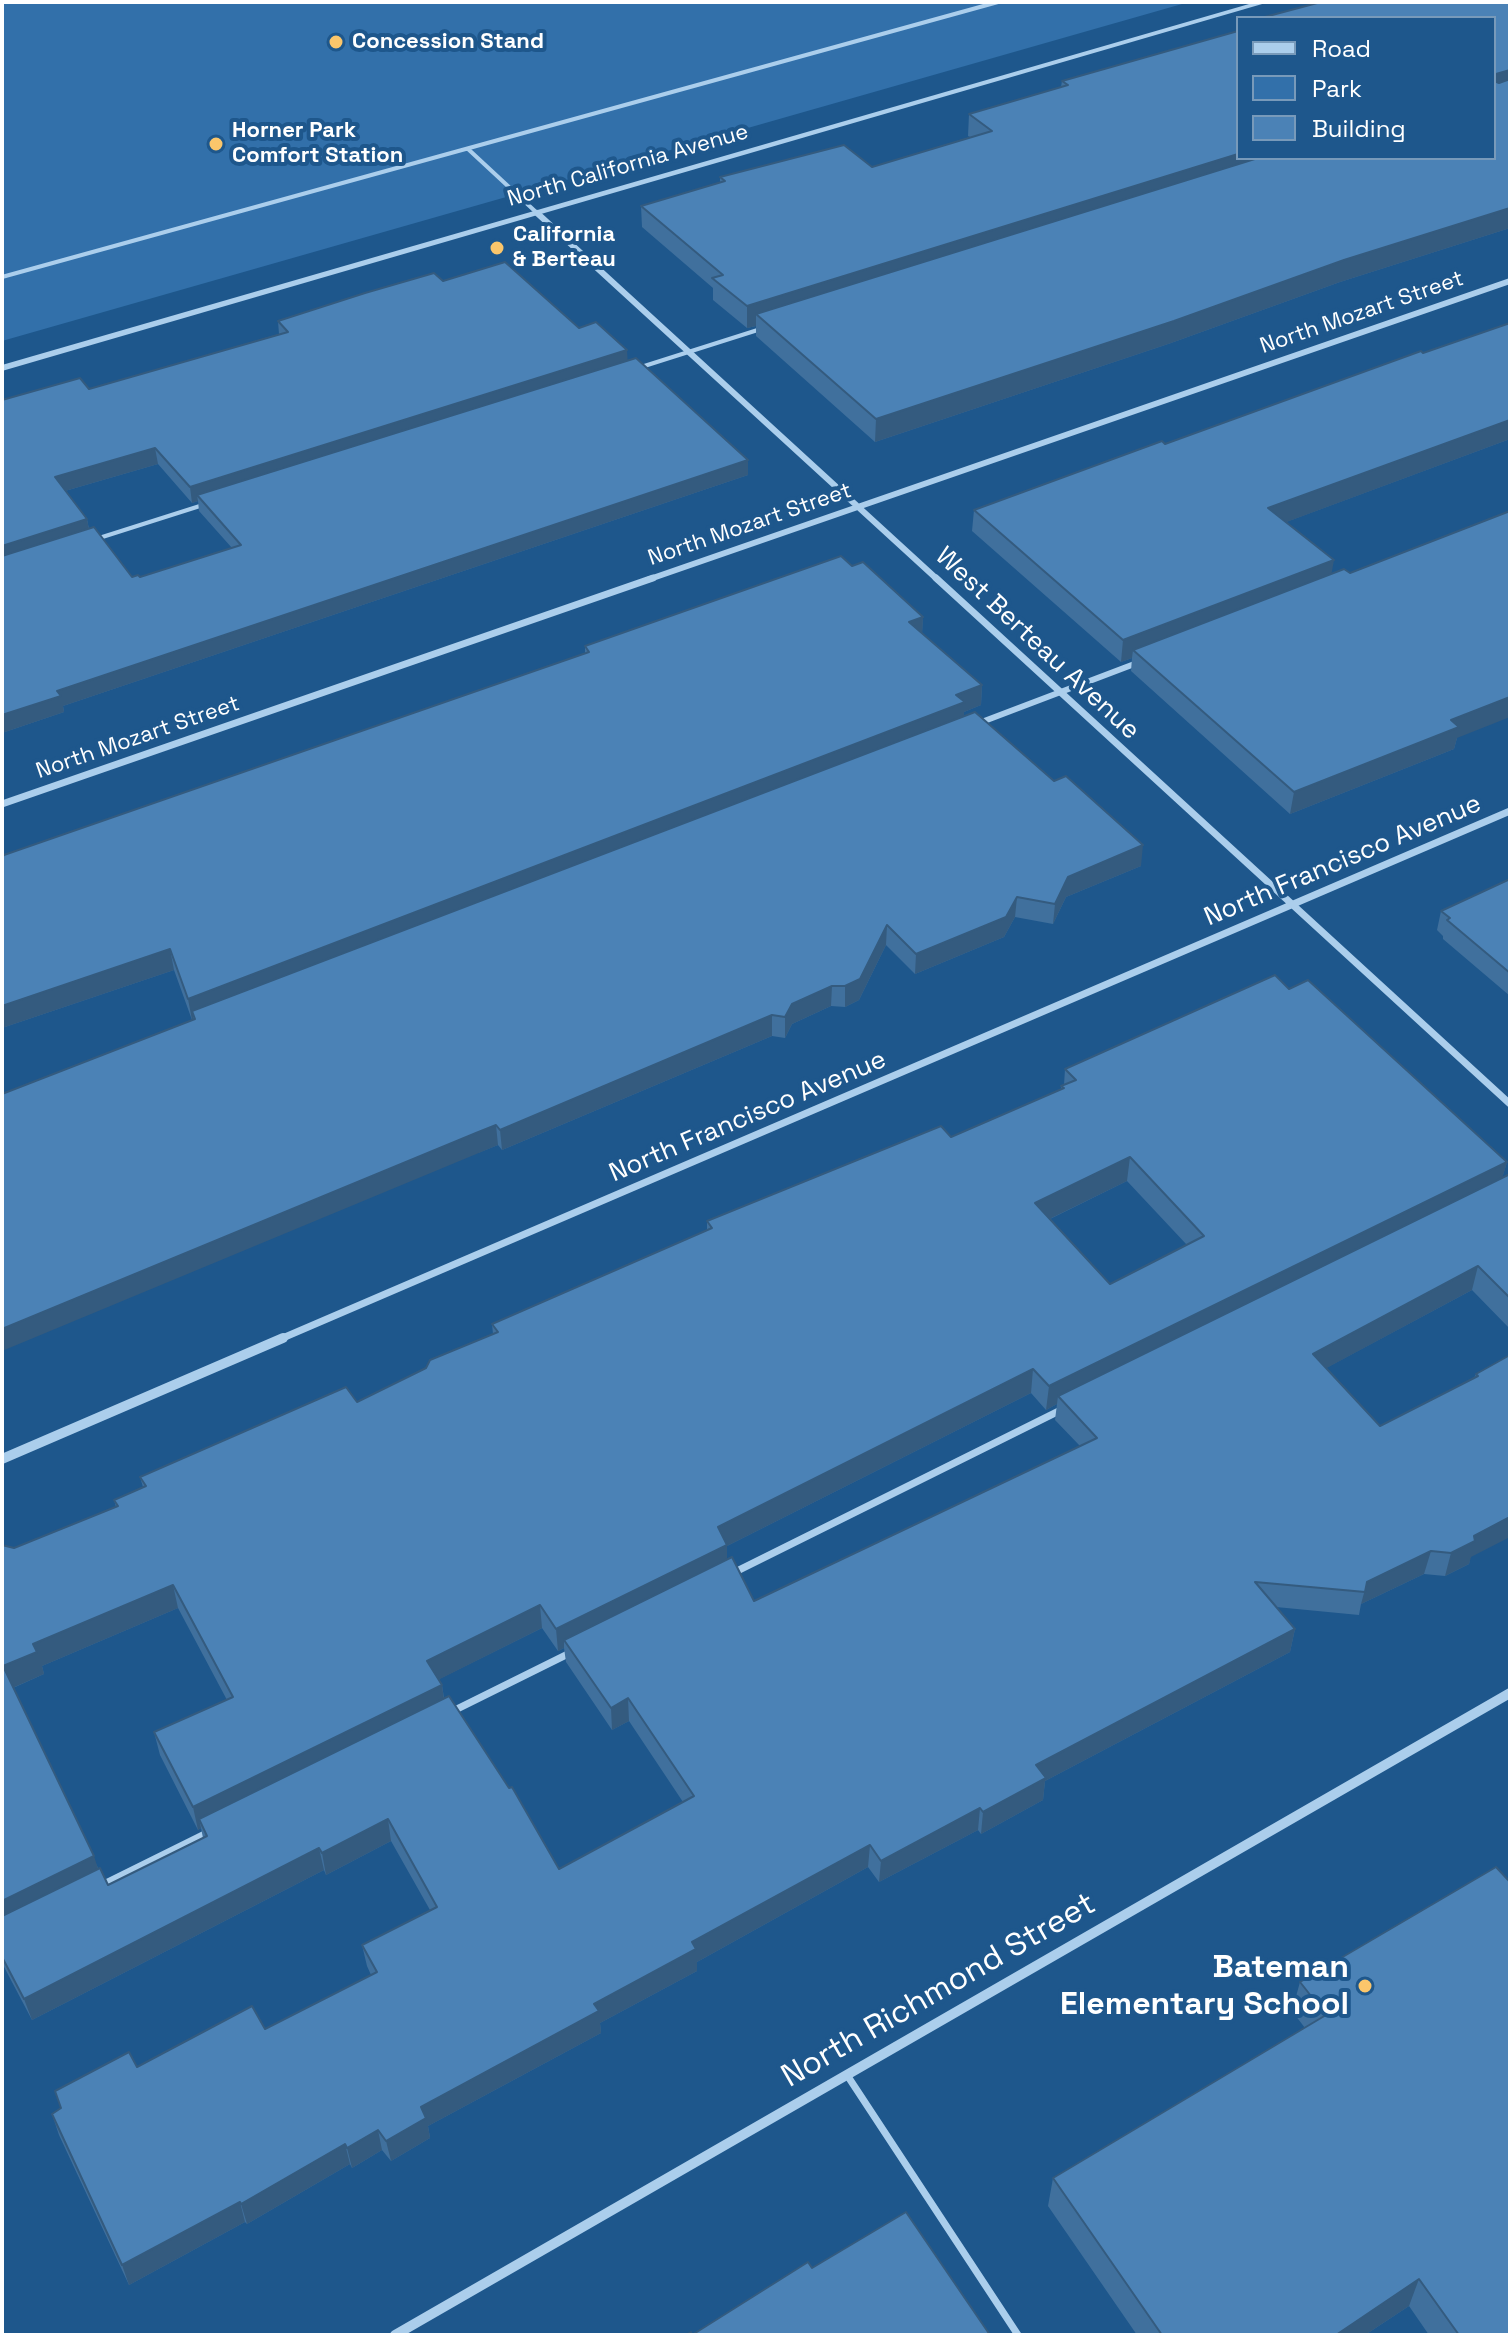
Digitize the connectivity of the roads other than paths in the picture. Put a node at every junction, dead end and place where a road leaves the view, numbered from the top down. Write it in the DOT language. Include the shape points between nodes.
graph roads {
  1 [pos="998,2"];
  2 [pos="1265,2"];
  3 [pos="468,149"];
  4 [pos="537,213"];
  5 [pos="2,277"];
  6 [pos="1510,281"];
  7 [pos="766,328"];
  8 [pos="689,352"];
  9 [pos="2,368"];
  10 [pos="623,373"];
  11 [pos="214,502"];
  12 [pos="858,507"];
  13 [pos="93,540"];
  14 [pos="1144,660"];
  15 [pos="1060,692"];
  16 [pos="975,725"];
  17 [pos="2,804"];
  18 [pos="1510,811"];
  19 [pos="1292,904"];
  20 [pos="1510,1104"];
  21 [pos="1077,1402"];
  22 [pos="2,1459"];
  23 [pos="719,1580"];
  24 [pos="575,1651"];
  25 [pos="1510,1693"];
  26 [pos="446,1714"];
  27 [pos="217,1828"];
  28 [pos="88,1892"];
  29 [pos="847,2075"];
  30 [pos="395,2335"];
  31 [pos="1018,2335"];
  1 -- 3 [label="lane"];
  2 -- 4 [label="street, North California Avenue"];
  3 -- 4 [label="lane"];
  3 -- 5 [label="lane"];
  4 -- 8 [label="street, West Berteau Avenue"];
  4 -- 9 [label="street, North California Avenue"];
  6 -- 12 [label="street, North Mozart Street"];
  7 -- 8 [label="lane"];
  8 -- 10 [label="lane"];
  8 -- 12 [label="street, West Berteau Avenue"];
  11 -- 13 [label="lane"];
  12 -- 15 [label="street, West Berteau Avenue"];
  12 -- 17 [label="street, North Mozart Street"];
  14 -- 15 [label="lane"];
  15 -- 16 [label="lane"];
  15 -- 19 [label="street, West Berteau Avenue"];
  18 -- 19 [label="street, North Francisco Avenue"];
  19 -- 20 [label="street, West Berteau Avenue"];
  19 -- 22 [label="street, North Francisco Avenue"];
  21 -- 23 [label="lane"];
  24 -- 26 [label="lane"];
  25 -- 29 [label="street, North Richmond Street"];
  27 -- 28 [label="lane"];
  29 -- 30 [label="street, North Richmond Street"];
  29 -- 31 [label="lane"];
}
